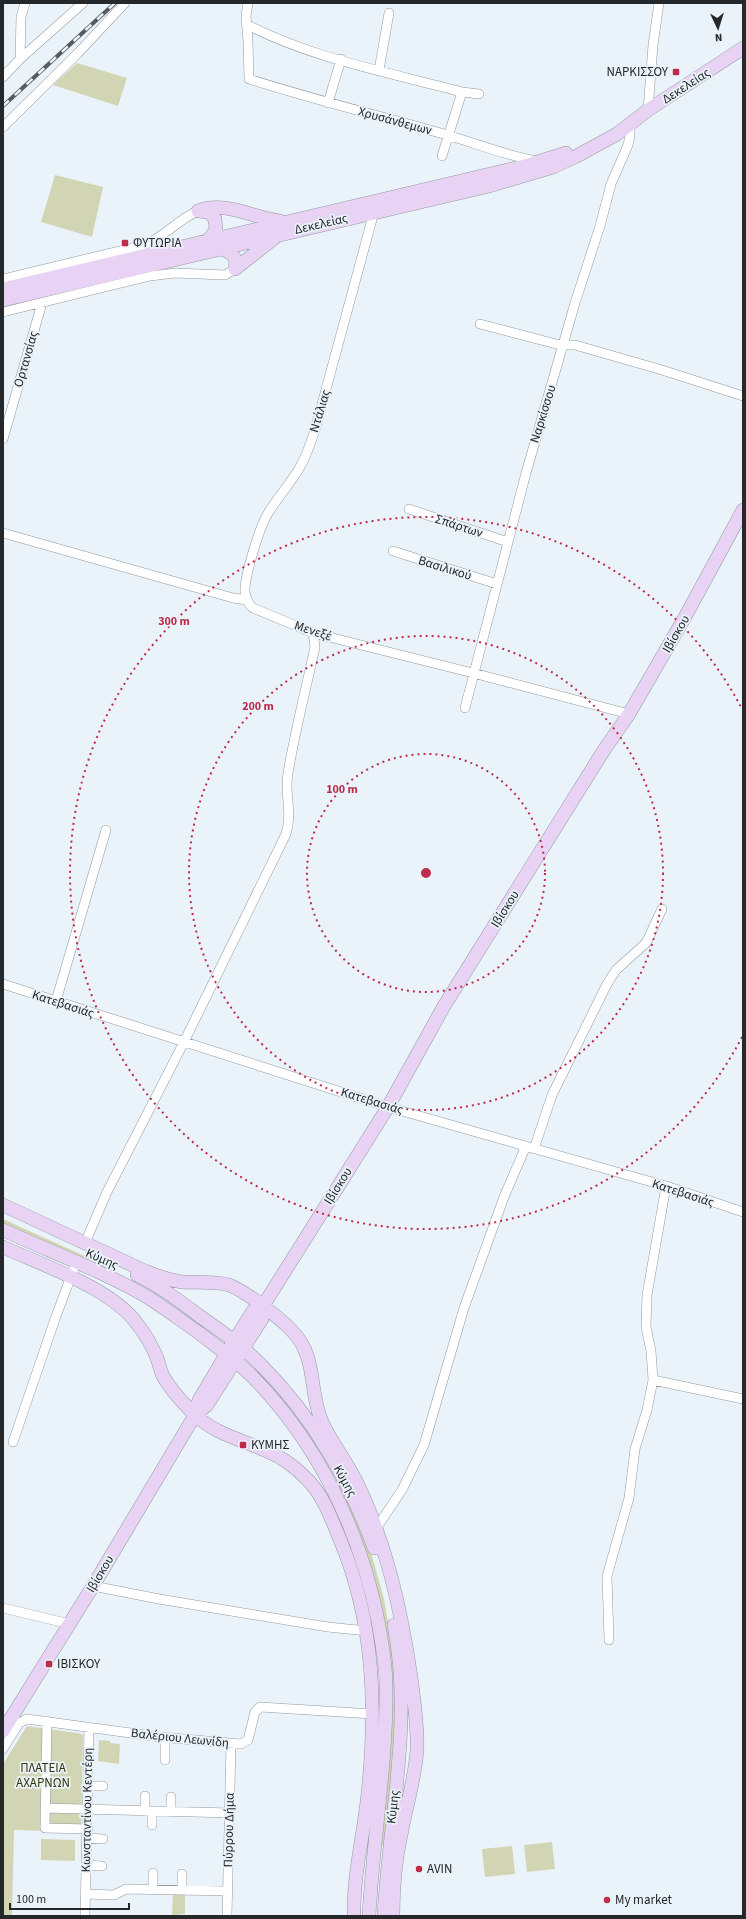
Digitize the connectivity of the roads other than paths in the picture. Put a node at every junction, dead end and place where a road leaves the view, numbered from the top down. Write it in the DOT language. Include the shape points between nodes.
graph roads {
  1 [pos="25,3"];
  2 [pos="83,3"];
  3 [pos="125,3"];
  4 [pos="248,3"];
  5 [pos="659,3"];
  6 [pos="389,13"];
  7 [pos="246,24"];
  8 [pos="743,48"];
  9 [pos="20,59"];
  10 [pos="341,60"];
  11 [pos="379,70"];
  12 [pos="3,77"];
  13 [pos="462,92"];
  14 [pos="479,94"];
  15 [pos="328,103"];
  16 [pos="648,110"];
  17 [pos="630,124"];
  18 [pos="3,127"];
  19 [pos="449,136"];
  20 [pos="442,156"];
  21 [pos="541,161"];
  22 [pos="198,211"];
  23 [pos="374,212"];
  24 [pos="283,228"];
  25 [pos="208,240"];
  26 [pos="219,248"];
  27 [pos="235,269"];
  28 [pos="3,278"];
  29 [pos="3,289"];
  30 [pos="3,300"];
  31 [pos="42,302"];
  32 [pos="3,312"];
  33 [pos="480,324"];
  34 [pos="564,345"];
  35 [pos="743,396"];
  36 [pos="3,439"];
  37 [pos="409,510"];
  38 [pos="743,510"];
  39 [pos="3,533"];
  40 [pos="508,542"];
  41 [pos="393,551"];
  42 [pos="497,584"];
  43 [pos="247,600"];
  44 [pos="313,633"];
  45 [pos="473,672"];
  46 [pos="465,708"];
  47 [pos="629,714"];
  48 [pos="106,830"];
  49 [pos="662,909"];
  50 [pos="3,984"];
  51 [pos="56,1001"];
  52 [pos="184,1042"];
  53 [pos="388,1107"];
  54 [pos="530,1147"];
  55 [pos="666,1186"];
  56 [pos="3,1205"];
  57 [pos="743,1212"];
  58 [pos="3,1214"];
  59 [pos="3,1230"];
  60 [pos="85,1242"];
  61 [pos="3,1247"];
  62 [pos="76,1263"];
  63 [pos="71,1278"];
  64 [pos="263,1306"];
  65 [pos="239,1344"];
  66 [pos="231,1357"];
  67 [pos="653,1380"];
  68 [pos="743,1399"];
  69 [pos="195,1415"];
  70 [pos="14,1442"];
  71 [pos="377,1527"];
  72 [pos="93,1586"];
  73 [pos="3,1608"];
  74 [pos="70,1624"];
  75 [pos="366,1630"];
  76 [pos="610,1640"];
  77 [pos="373,1714"];
  78 [pos="47,1721"];
  79 [pos="90,1728"];
  80 [pos="3,1731"];
  81 [pos="165,1738"];
  82 [pos="231,1744"];
  83 [pos="3,1749"];
  84 [pos="165,1760"];
  85 [pos="220,1782"];
  86 [pos="230,1783"];
  87 [pos="88,1786"];
  88 [pos="103,1786"];
  89 [pos="145,1796"];
  90 [pos="171,1797"];
  91 [pos="45,1808"];
  92 [pos="88,1809"];
  93 [pos="148,1811"];
  94 [pos="171,1811"];
  95 [pos="230,1813"];
  96 [pos="152,1825"];
  97 [pos="88,1834"];
  98 [pos="103,1839"];
  99 [pos="87,1865"];
  100 [pos="102,1866"];
  101 [pos="153,1873"];
  102 [pos="182,1874"];
  103 [pos="182,1890"];
  104 [pos="228,1891"];
  105 [pos="150,1892"];
  106 [pos="86,1894"];
  107 [pos="85,1916"];
  108 [pos="227,1916"];
  109 [pos="354,1916"];
  110 [pos="369,1916"];
  111 [pos="384,1916"];
  112 [pos="393,1916"];
  1 -- 9 [label="street" via="21,16"];
  2 -- 9 [label="street"];
  3 -- 18 [label="street"];
  4 -- 7 [label="street"];
  5 -- 16 [label="street"];
  6 -- 11 [label="street"];
  7 -- 10 [label="street" via="271,37"];
  7 -- 15 [label="street, Χρυσάνθεμων" via="249,79"];
  8 -- 16 [label="main road, Δεκελείας"];
  9 -- 12 [label="street"];
  10 -- 11 [label="street"];
  10 -- 15 [label="street"];
  11 -- 13 [label="street"];
  13 -- 14 [label="street"];
  13 -- 19 [label="street"];
  15 -- 19 [label="street, Χρυσάνθεμων"];
  16 -- 17 [label="main road, Δεκελείας"];
  17 -- 21 [label="main road, Δεκελείας" via="574,151"];
  17 -- 23 [label="main road, Δεκελείας" via="575,158 553,167 489,186"];
  17 -- 34 [label="street, Ναρκίσσου" via="628,145 611,184"];
  19 -- 20 [label="street"];
  19 -- 21 [label="street, Χρυσάνθεμων" via="517,158"];
  21 -- 24 [label="main road, Δεκελείας"];
  22 -- 24 [label="main road" via="209,207 228,208 270,220"];
  22 -- 25 [label="main road" via="209,212 215,219 216,230"];
  22 -- 28 [label="street" via="164,235 144,244"];
  23 -- 24 [label="main road, Δεκελείας"];
  23 -- 43 [label="street, Ντάλιας" via="315,430 300,467 266,517 245,591"];
  24 -- 25 [label="main road, Δεκελείας"];
  24 -- 26 [label="main road, Δεκελείας"];
  24 -- 27 [label="main road"];
  25 -- 29 [label="main road, Δεκελείας"];
  26 -- 27 [label="main road" via="229,251 234,256"];
  26 -- 30 [label="main road, Δεκελείας"];
  27 -- 31 [label="street" via="225,275 162,274"];
  31 -- 32 [label="street"];
  31 -- 36 [label="street, Ορτανσίας"];
  33 -- 34 [label="street"];
  34 -- 35 [label="street" via="575,345"];
  34 -- 40 [label="street, Ναρκίσσου"];
  37 -- 40 [label="street, Σπάρτων"];
  38 -- 47 [label="main road, Ιβίσκου"];
  39 -- 43 [label="street, Μενεξέ"];
  40 -- 42 [label="street, Ναρκίσσου"];
  41 -- 42 [label="street, Βασιλικού"];
  42 -- 45 [label="street, Ναρκίσσου"];
  43 -- 44 [label="street, Μενεξέ" via="253,608"];
  44 -- 45 [label="street, Μενεξέ"];
  44 -- 52 [label="street" via="315,647 288,774 287,796 290,811 286,834"];
  45 -- 46 [label="street, Ναρκίσσου"];
  45 -- 47 [label="street, Μενεξέ"];
  47 -- 53 [label="main road, Ιβίσκου" via="444,1006"];
  48 -- 51 [label="street"];
  49 -- 54 [label="street" via="646,943 616,970 607,984 552,1095"];
  50 -- 51 [label="street, Κατεβασιάς"];
  51 -- 52 [label="street, Κατεβασιάς"];
  52 -- 53 [label="street, Κατεβασιάς"];
  52 -- 60 [label="street"];
  53 -- 54 [label="street, Κατεβασιάς"];
  53 -- 64 [label="main road, Ιβίσκου"];
  54 -- 55 [label="street, Κατεβασιάς"];
  54 -- 71 [label="street" via="504,1197 462,1314 424,1445 402,1490"];
  55 -- 57 [label="street, Κατεβασιάς"];
  55 -- 67 [label="street" via="647,1295 646,1327"];
  56 -- 60 [label="main road"];
  58 -- 65 [label="main road, Κύμης" via="140,1276"];
  59 -- 62 [label="main road, Κύμης"];
  60 -- 64 [label="main road" via="163,1278 181,1282 215,1282 231,1286"];
  61 -- 63 [label="main road"];
  62 -- 63 [label="street"];
  62 -- 66 [label="main road, Κύμης" via="150,1299"];
  63 -- 69 [label="main road" via="112,1298 131,1316 150,1342 162,1374"];
  63 -- 70 [label="street"];
  64 -- 65 [label="main road, Ιβίσκου" via="262,1319"];
  64 -- 71 [label="main road" via="294,1333 303,1346 319,1416 354,1477"];
  65 -- 66 [label="main road, Ιβίσκου"];
  65 -- 111 [label="main road, Κύμης" via="279,1384 329,1453 357,1504 384,1576 395,1630 401,1686 400,1743"];
  66 -- 69 [label="main road, Ιβίσκου" via="207,1405"];
  66 -- 110 [label="main road, Κύμης" via="286,1416 317,1462 344,1511 369,1581 385,1663 386,1691 385,1743"];
  67 -- 68 [label="street"];
  67 -- 76 [label="street" via="635,1449 629,1498 608,1576"];
  69 -- 72 [label="main road, Ιβίσκου"];
  69 -- 75 [label="main road" via="227,1436 281,1457 310,1481 336,1528 350,1562"];
  71 -- 112 [label="main road" via="394,1586 406,1643 417,1727 414,1776 399,1843 393,1888"];
  72 -- 74 [label="main road, Ιβίσκου"];
  72 -- 75 [label="street" via="321,1626"];
  73 -- 74 [label="street"];
  74 -- 80 [label="main road, Ιβίσκου"];
  75 -- 77 [label="main road"];
  77 -- 82 [label="street, Βαλέριου Λεωνίδη" via="263,1706 255,1712 248,1740 241,1744"];
  77 -- 109 [label="main road" via="368,1793"];
  78 -- 79 [label="street, Βαλέριου Λεωνίδη"];
  78 -- 83 [label="street, Βαλέριου Λεωνίδη" via="30,1718 21,1720"];
  78 -- 91 [label="street"];
  79 -- 81 [label="street, Βαλέριου Λεωνίδη"];
  79 -- 87 [label="street, Κωνσταντίνου Κεντέρη"];
  81 -- 82 [label="street, Βαλέριου Λεωνίδη"];
  81 -- 84 [label="street"];
  82 -- 86 [label="street, Πύρρου Δήμα"];
  85 -- 86 [label="street"];
  86 -- 95 [label="street, Πύρρου Δήμα"];
  87 -- 88 [label="street"];
  87 -- 92 [label="street, Κωνσταντίνου Κεντέρη"];
  89 -- 93 [label="street"];
  90 -- 94 [label="street"];
  91 -- 92 [label="street"];
  91 -- 97 [label="street" via="45,1828"];
  92 -- 93 [label="street"];
  92 -- 97 [label="street, Κωνσταντίνου Κεντέρη"];
  93 -- 94 [label="street"];
  93 -- 96 [label="street"];
  94 -- 95 [label="street" via="193,1816"];
  95 -- 104 [label="street, Πύρρου Δήμα"];
  97 -- 98 [label="street"];
  97 -- 99 [label="street, Κωνσταντίνου Κεντέρη"];
  99 -- 100 [label="street"];
  99 -- 106 [label="street, Κωνσταντίνου Κεντέρη"];
  101 -- 105 [label="street"];
  102 -- 103 [label="street"];
  103 -- 104 [label="street"];
  103 -- 105 [label="street"];
  104 -- 108 [label="street, Πύρρου Δήμα"];
  105 -- 106 [label="street" via="126,1889 114,1895"];
  106 -- 107 [label="street, Κωνσταντίνου Κεντέρη"];
}
